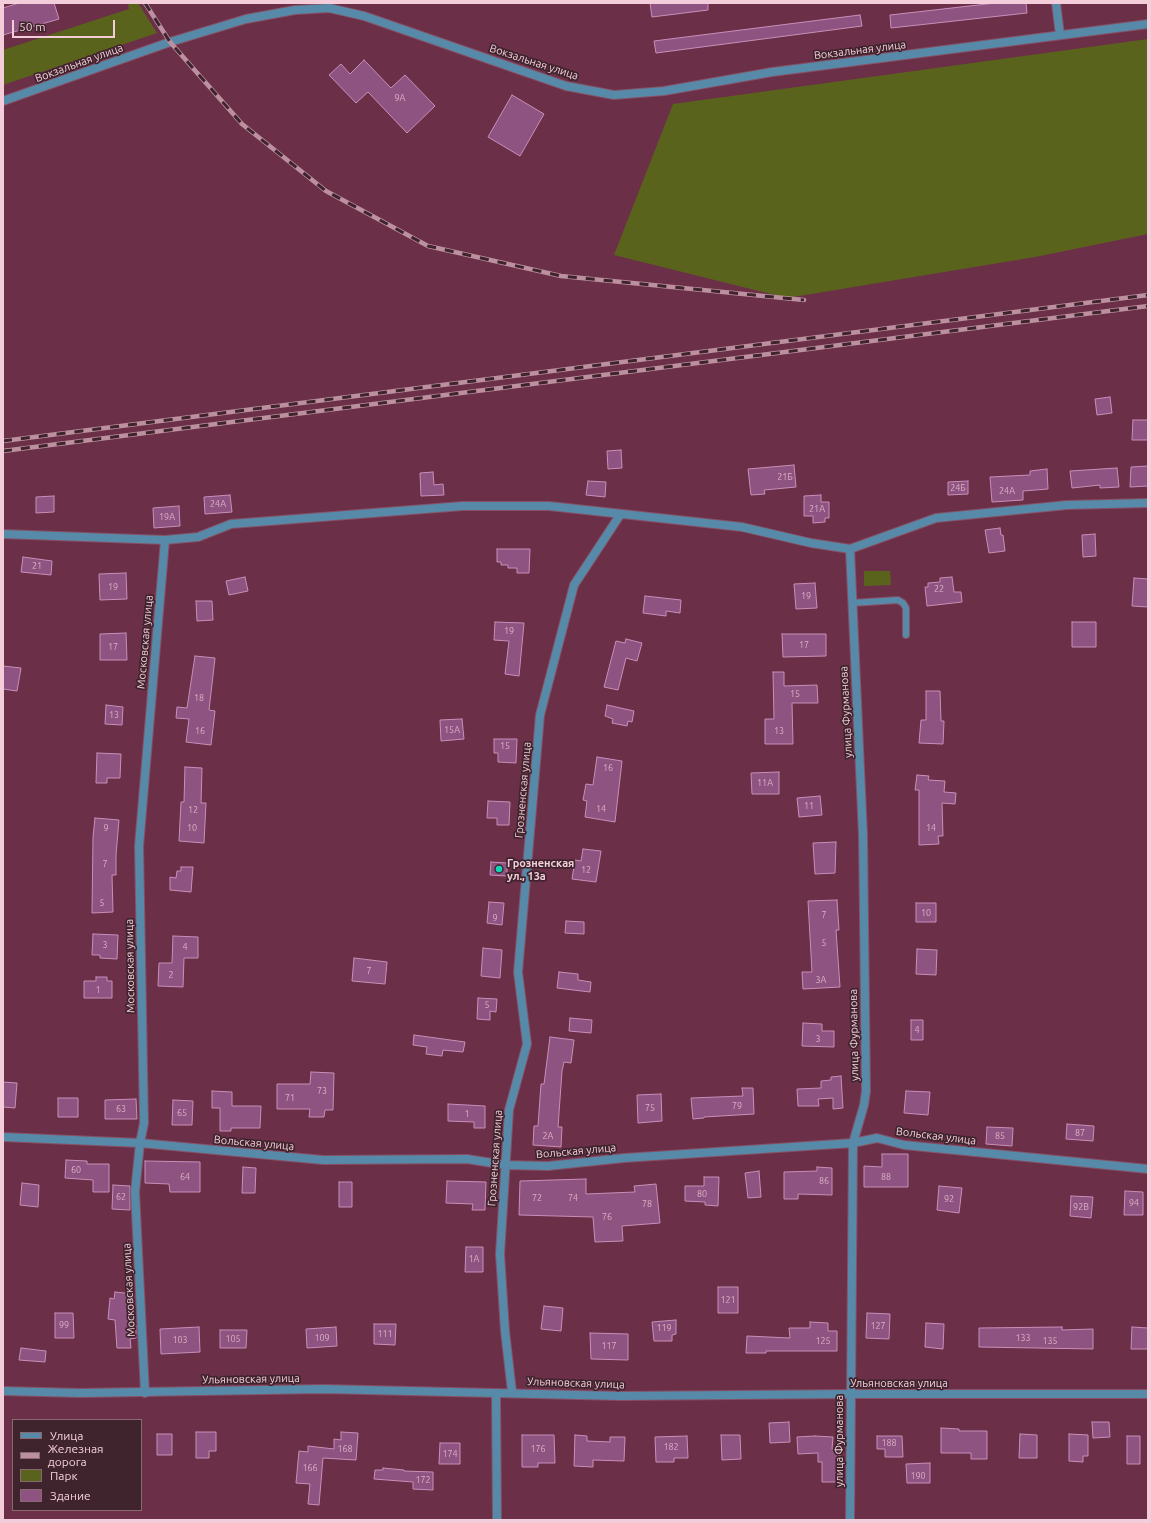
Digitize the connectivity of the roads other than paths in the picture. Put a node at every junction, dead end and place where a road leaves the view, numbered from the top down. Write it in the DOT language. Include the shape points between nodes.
graph roads {
  1 [pos="1056,3"];
  2 [pos="329,6"];
  3 [pos="1148,24"];
  4 [pos="1060,35"];
  5 [pos="3,101"];
  6 [pos="1148,503"];
  7 [pos="620,514"];
  8 [pos="3,534"];
  9 [pos="164,540"];
  10 [pos="850,549"];
  11 [pos="852,603"];
  12 [pos="906,636"];
  13 [pos="3,1137"];
  14 [pos="140,1143"];
  15 [pos="853,1143"];
  16 [pos="505,1165"];
  17 [pos="1148,1169"];
  18 [pos="3,1391"];
  19 [pos="512,1392"];
  20 [pos="145,1393"];
  21 [pos="496,1393"];
  22 [pos="850,1394"];
  23 [pos="1148,1394"];
  24 [pos="498,1520"];
  25 [pos="850,1520"];
  1 -- 4 [label="street"];
  2 -- 4 [label="street, Вокзальная улица" via="566,86 614,95 664,91 772,72"];
  2 -- 5 [label="street, Вокзальная улица" via="246,19 170,42"];
  3 -- 4 [label="street, Вокзальная улица"];
  6 -- 10 [label="street" via="1067,505 936,518"];
  7 -- 9 [label="street" via="548,506 463,506 231,524 198,537"];
  7 -- 10 [label="street" via="742,527"];
  7 -- 16 [label="street, Грозненская улица" via="574,585 540,715 518,972 527,1044 509,1110"];
  8 -- 9 [label="street"];
  9 -- 14 [label="street, Московская улица" via="139,846 144,1123"];
  10 -- 11 [label="street, улица Фурманова"];
  11 -- 12 [label="lane" via="898,600 903,603 906,608"];
  11 -- 15 [label="street, улица Фурманова" via="864,835 866,1091"];
  13 -- 14 [label="street, Вольская улица"];
  14 -- 16 [label="street, Вольская улица" via="323,1160 466,1159"];
  14 -- 20 [label="street, Московская улица" via="135,1192"];
  15 -- 16 [label="street, Вольская улица" via="624,1158 548,1166"];
  15 -- 17 [label="street, Вольская улица" via="877,1138 904,1145"];
  15 -- 22 [label="street, улица Фурманова"];
  16 -- 19 [label="street, Грозненская улица" via="500,1254"];
  18 -- 20 [label="street, Ульяновская улица"];
  19 -- 21 [label="street, Ульяновская улица"];
  19 -- 22 [label="street, Ульяновская улица" via="622,1396"];
  20 -- 21 [label="street, Ульяновская улица" via="324,1389"];
  21 -- 24 [label="street"];
  22 -- 23 [label="street, Ульяновская улица"];
  22 -- 25 [label="street, улица Фурманова"];
}
